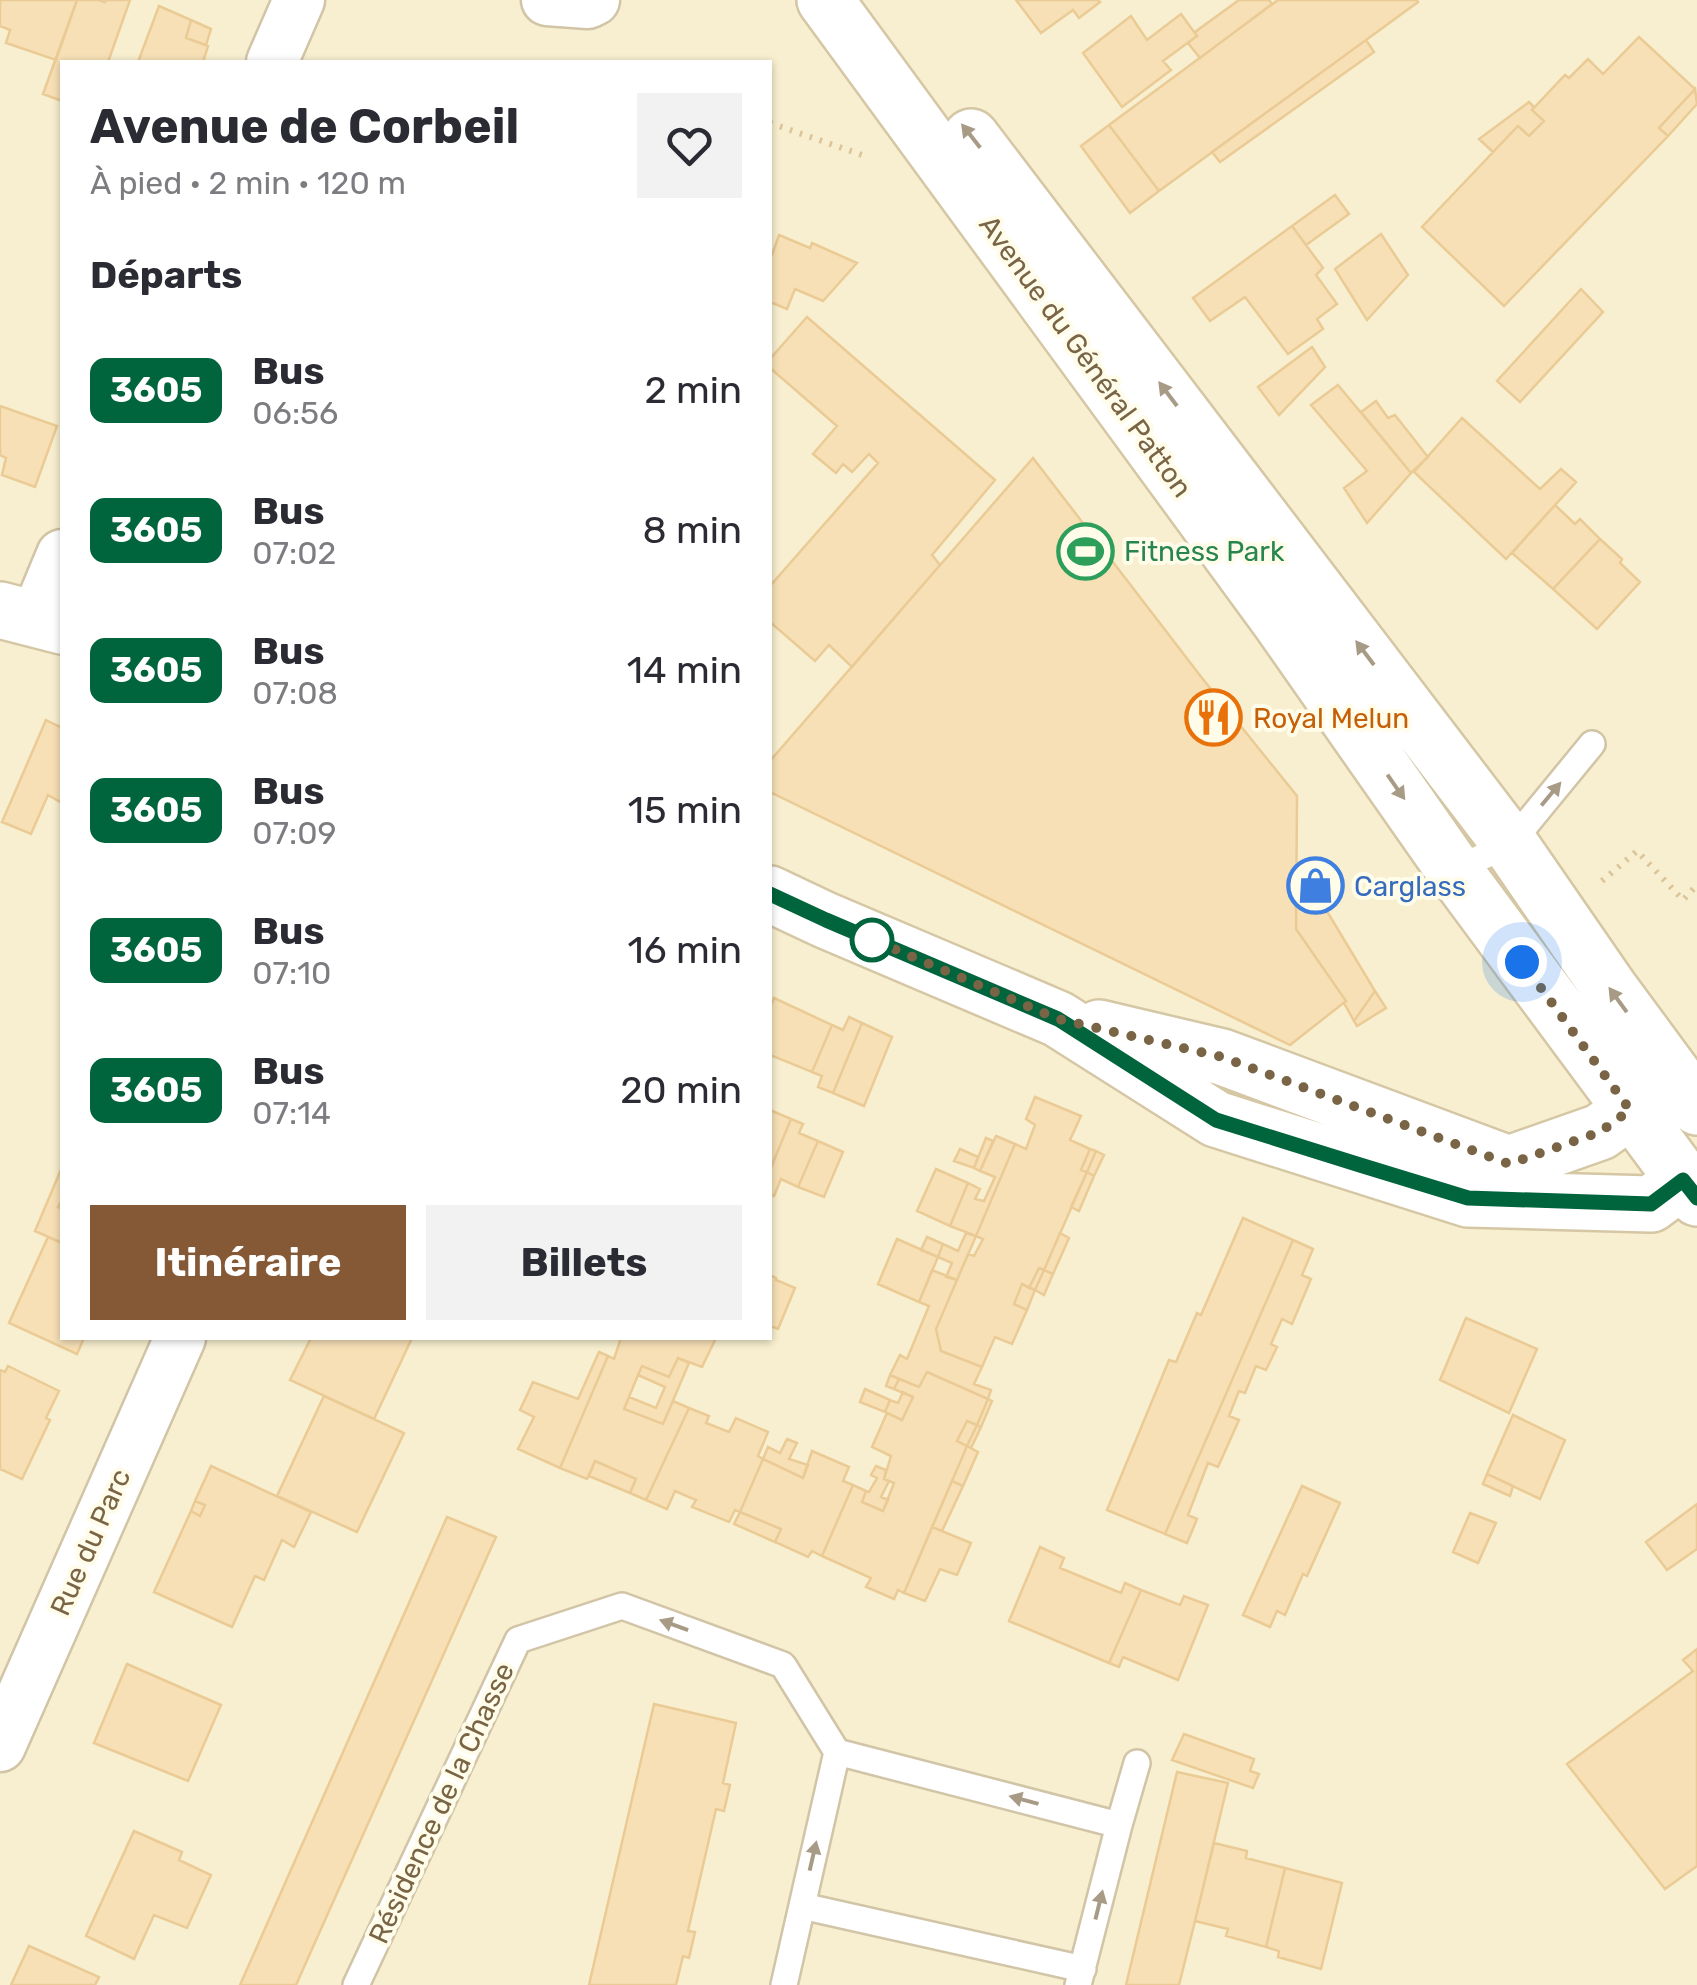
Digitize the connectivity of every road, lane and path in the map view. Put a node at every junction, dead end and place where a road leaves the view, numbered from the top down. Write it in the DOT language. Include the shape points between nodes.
graph roads {
  1 [pos="299,0"];
  2 [pos="548,0"];
  3 [pos="594,0"];
  4 [pos="825,0"];
  5 [pos="866,0"];
  6 [pos="273,60"];
  7 [pos="60,560"];
  8 [pos="33,618"];
  9 [pos="1592,744"];
  10 [pos="1510,844"];
  11 [pos="1454,870"];
  12 [pos="772,895"];
  13 [pos="1058,1019"];
  14 [pos="1690,1083"];
  15 [pos="1630,1110"];
  16 [pos="1690,1189"];
  17 [pos="179,1340"];
  18 [pos="0,1746"];
  19 [pos="837,1752"];
  20 [pos="1137,1762"];
  21 [pos="1119,1825"];
  22 [pos="802,1906"];
  23 [pos="1080,1977"];
  24 [pos="356,1985"];
  25 [pos="784,1985"];
  1 -- 6 [label="street"];
  2 -- 3 [label="street"];
  4 -- 11 [label="main road, Avenue du Général Patton, one-way"];
  10 -- 5 [label="main road, Avenue du Général Patton, one-way"];
  7 -- 8 [label="street"];
  10 -- 9 [label="lane, one-way"];
  10 -- 11 [label="lane"];
  14 -- 10 [label="main road, Avenue du Général Patton, one-way" via="1610,989"];
  11 -- 15 [label="main road, Avenue du Général Patton"];
  12 -- 13 [label="main road"];
  13 -- 15 [label="main road" via="1222,1057 1509,1164 1600,1132"];
  13 -- 16 [label="main road" via="1216,1120 1468,1198 1651,1204"];
  14 -- 15 [label="main road"];
  15 -- 16 [label="main road, Avenue du Général Patton"];
  17 -- 18 [label="street, Rue du Parc"];
  21 -- 19 [label="lane, one-way"];
  22 -- 19 [label="lane, one-way"];
  19 -- 24 [label="lane, Résidence de la Chasse, one-way" via="783,1665 622,1606 518,1640"];
  20 -- 21 [label="lane"];
  23 -- 21 [label="lane, one-way"];
  22 -- 23 [label="lane"];
  22 -- 25 [label="lane"];
}
